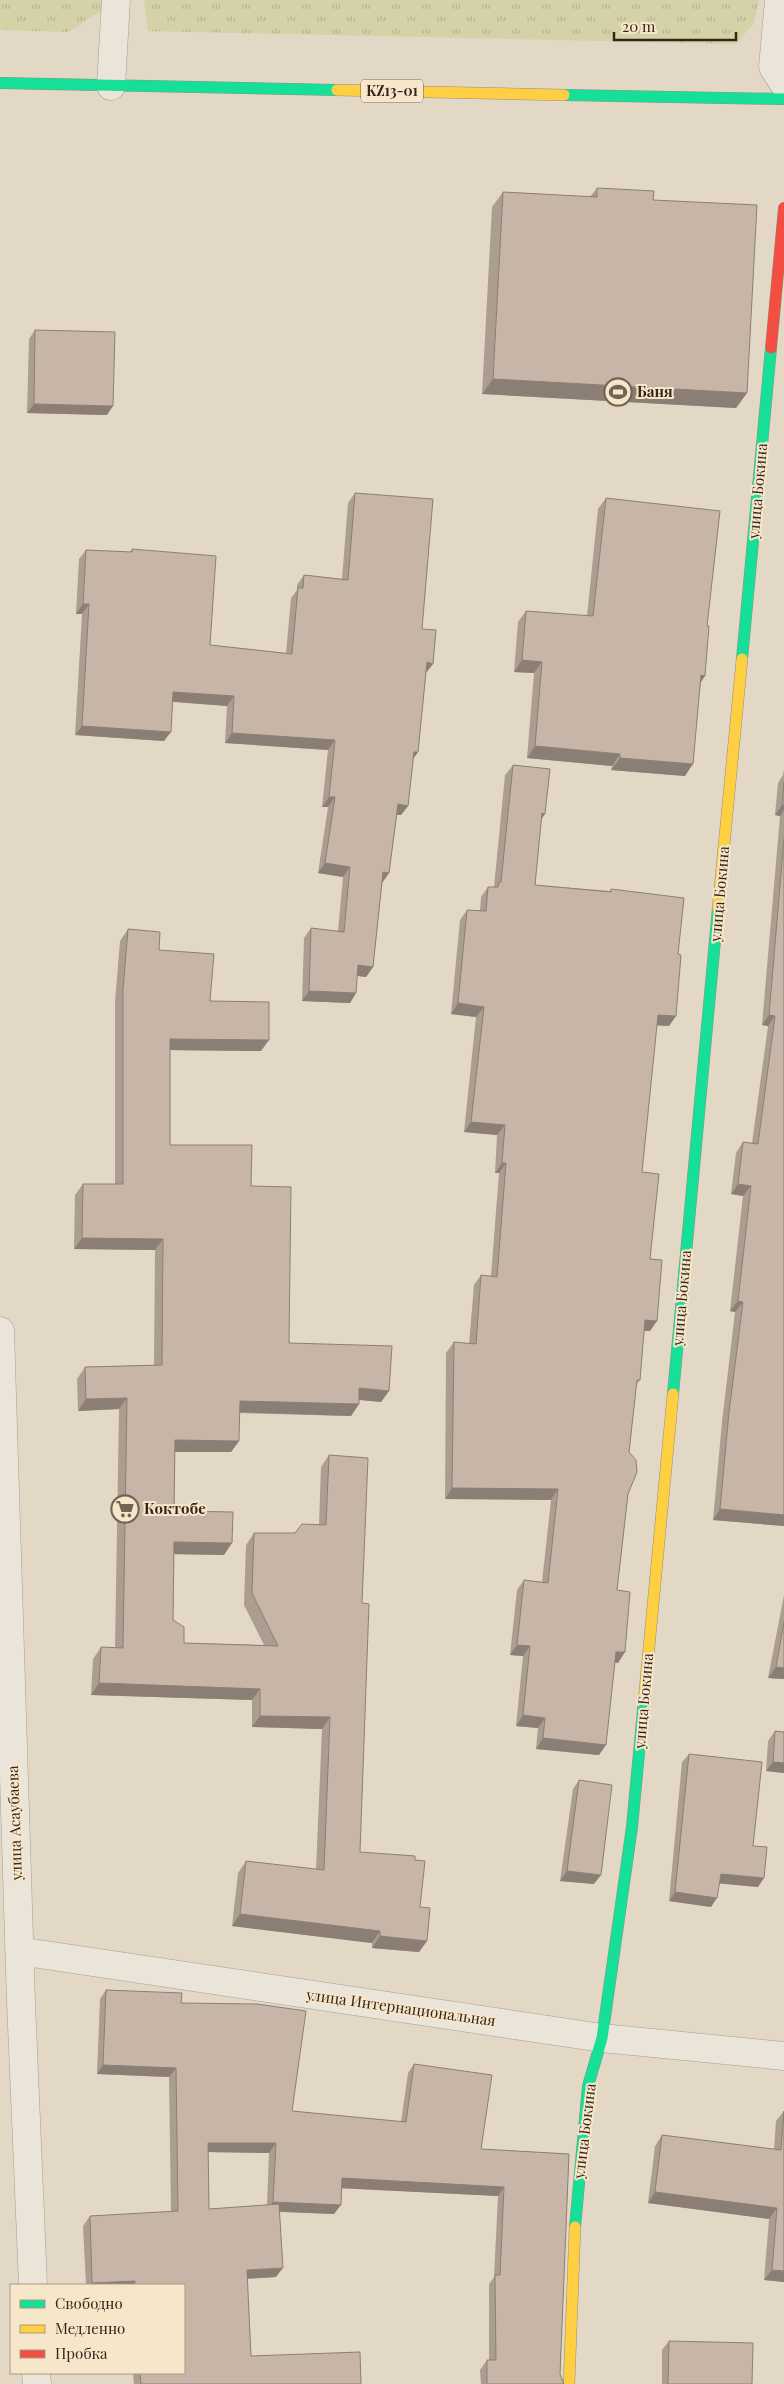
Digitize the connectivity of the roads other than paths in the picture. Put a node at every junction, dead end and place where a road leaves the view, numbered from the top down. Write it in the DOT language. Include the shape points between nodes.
graph roads {
  1 [pos="116,0"];
  2 [pos="779,0"];
  3 [pos="0,83"];
  4 [pos="784,84"];
  5 [pos="111,86"];
  6 [pos="784,99"];
  7 [pos="784,208"];
  8 [pos="0,1331"];
  9 [pos="3,1524"];
  10 [pos="19,1951"];
  11 [pos="10,2002"];
  12 [pos="602,2038"];
  13 [pos="784,2056"];
  14 [pos="33,2284"];
  15 [pos="569,2384"];
  1 -- 5 [label="street"];
  2 -- 4 [label="street" via="773,67"];
  3 -- 5 [label="main road, KZ13-01"];
  5 -- 6 [label="main road, KZ13-01"];
  7 -- 12 [label="main road, улица Бокина" via="632,1827"];
  8 -- 9 [label="street, улица Асаубаева"];
  9 -- 10 [label="street, улица Асаубаева"];
  10 -- 11 [label="street, улица Асаубаева"];
  10 -- 12 [label="street, улица Интернациональная"];
  11 -- 14 [label="street, улица Асаубаева"];
  12 -- 13 [label="street, улица Интернациональная"];
  12 -- 15 [label="main road, улица Бокина" via="588,2086 574,2222"];
}
